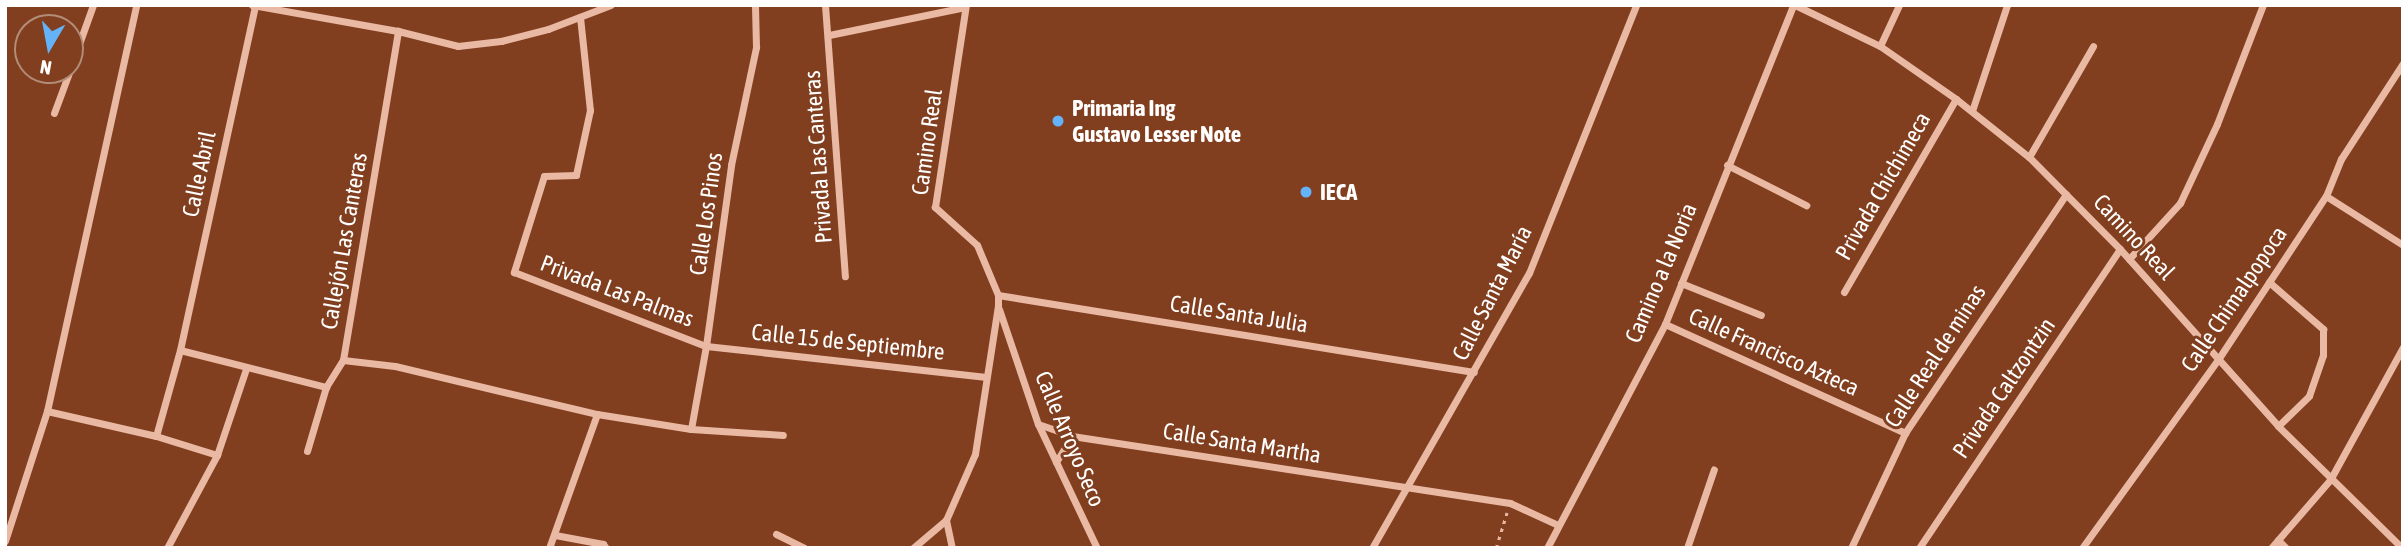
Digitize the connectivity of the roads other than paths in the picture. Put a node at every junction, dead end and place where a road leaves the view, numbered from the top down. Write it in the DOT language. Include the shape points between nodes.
graph roads {
  1 [pos="93,5"];
  2 [pos="136,5"];
  3 [pos="611,5"];
  4 [pos="755,5"];
  5 [pos="825,5"];
  6 [pos="1636,5"];
  7 [pos="1794,5"];
  8 [pos="1899,5"];
  9 [pos="2007,5"];
  10 [pos="2263,5"];
  11 [pos="253,6"];
  12 [pos="966,6"];
  13 [pos="580,17"];
  14 [pos="84,30"];
  15 [pos="398,31"];
  16 [pos="829,35"];
  17 [pos="1880,46"];
  18 [pos="2093,46"];
  19 [pos="2403,63"];
  20 [pos="65,84"];
  21 [pos="1956,99"];
  22 [pos="1972,111"];
  23 [pos="54,113"];
  24 [pos="2029,157"];
  25 [pos="1727,164"];
  26 [pos="2066,194"];
  27 [pos="2326,196"];
  28 [pos="1806,205"];
  29 [pos="2403,245"];
  30 [pos="2120,249"];
  31 [pos="2129,259"];
  32 [pos="845,276"];
  33 [pos="2269,282"];
  34 [pos="1681,283"];
  35 [pos="1844,292"];
  36 [pos="998,295"];
  37 [pos="998,305"];
  38 [pos="1761,315"];
  39 [pos="1665,324"];
  40 [pos="706,346"];
  41 [pos="2403,347"];
  42 [pos="180,350"];
  43 [pos="2219,358"];
  44 [pos="343,360"];
  45 [pos="246,369"];
  46 [pos="1474,372"];
  47 [pos="986,377"];
  48 [pos="326,387"];
  49 [pos="47,411"];
  50 [pos="597,414"];
  51 [pos="1038,424"];
  52 [pos="2278,426"];
  53 [pos="691,429"];
  54 [pos="1905,432"];
  55 [pos="783,435"];
  56 [pos="156,436"];
  57 [pos="1072,436"];
  58 [pos="307,452"];
  59 [pos="217,455"];
  60 [pos="1056,462"];
  61 [pos="1714,469"];
  62 [pos="2330,480"];
  63 [pos="1405,487"];
  64 [pos="946,520"];
  65 [pos="1558,525"];
  66 [pos="776,534"];
  67 [pos="555,535"];
  68 [pos="2278,540"];
  69 [pos="5,541"];
  70 [pos="167,548"];
  71 [pos="549,548"];
  72 [pos="606,548"];
  73 [pos="805,548"];
  74 [pos="912,548"];
  75 [pos="952,548"];
  76 [pos="1097,548"];
  77 [pos="1372,548"];
  78 [pos="1548,548"];
  79 [pos="1687,548"];
  80 [pos="1851,548"];
  81 [pos="1919,548"];
  82 [pos="2082,548"];
  83 [pos="2271,548"];
  84 [pos="2286,548"];
  85 [pos="2402,548"];
  1 -- 14 [label="street"];
  2 -- 49 [label="street"];
  3 -- 13 [label="street"];
  4 -- 40 [label="street, Calle Los Pinos" via="756,47 731,165"];
  5 -- 16 [label="street, Privada Las Canteras"];
  6 -- 46 [label="street, Calle Santa María" via="1529,273"];
  7 -- 17 [label="street, Camino Real"];
  7 -- 25 [label="street, Camino a la Noria"];
  8 -- 17 [label="street"];
  9 -- 22 [label="street"];
  10 -- 31 [label="street" via="2217,124 2180,203"];
  11 -- 15 [label="street"];
  11 -- 42 [label="street, Calle Abril"];
  12 -- 16 [label="street"];
  12 -- 36 [label="street, Camino Real" via="935,206 978,246"];
  13 -- 15 [label="street" via="501,41 458,46"];
  13 -- 40 [label="street, Privada Las Palmas" via="590,110 576,175 544,176 514,272"];
  15 -- 44 [label="street, Callejón Las Canteras"];
  16 -- 32 [label="street, Privada Las Canteras"];
  17 -- 21 [label="street, Camino Real"];
  18 -- 24 [label="street"];
  19 -- 27 [label="street, Calle Chimalpopoca" via="2341,159"];
  20 -- 23 [label="street"];
  21 -- 22 [label="street, Camino Real"];
  21 -- 35 [label="street, Privada Chichimeca"];
  22 -- 24 [label="street, Camino Real"];
  24 -- 26 [label="street, Camino Real"];
  25 -- 28 [label="street"];
  25 -- 34 [label="street, Camino a la Noria"];
  26 -- 30 [label="street, Camino Real"];
  26 -- 54 [label="street, Calle Real de minas"];
  27 -- 29 [label="street"];
  27 -- 33 [label="street, Calle Chimalpopoca"];
  30 -- 31 [label="street, Camino Real"];
  30 -- 81 [label="street, Privada Caltzontzin"];
  31 -- 43 [label="street, Camino Real"];
  33 -- 43 [label="street, Calle Chimalpopoca"];
  33 -- 52 [label="street" via="2323,330 2323,355 2309,396"];
  34 -- 38 [label="street"];
  34 -- 39 [label="street, Camino a la Noria"];
  36 -- 37 [label="street, Camino Real"];
  36 -- 46 [label="street, Calle Santa Julia"];
  37 -- 47 [label="street"];
  37 -- 51 [label="street, Calle Arroyo Seco"];
  39 -- 54 [label="street, Calle Francisco Azteca"];
  39 -- 65 [label="street, Camino a la Noria"];
  40 -- 47 [label="street, Calle 15 de Septiembre"];
  40 -- 53 [label="street, Calle Los Pinos"];
  41 -- 62 [label="street"];
  42 -- 45 [label="street"];
  42 -- 56 [label="street, Calle Abril"];
  43 -- 52 [label="street, Camino Real"];
  43 -- 82 [label="street, Calle Chimalpopoca"];
  44 -- 48 [label="street, Callejón Las Canteras"];
  44 -- 50 [label="street" via="395,366"];
  45 -- 48 [label="street"];
  45 -- 59 [label="street"];
  46 -- 63 [label="street, Calle Santa María"];
  47 -- 64 [label="street" via="975,454"];
  48 -- 58 [label="street, Callejón Las Canteras"];
  49 -- 56 [label="street"];
  49 -- 69 [label="street"];
  50 -- 53 [label="street"];
  50 -- 67 [label="street"];
  51 -- 57 [label="street, Calle Santa Martha"];
  51 -- 60 [label="street, Calle Arroyo Seco"];
  52 -- 62 [label="street, Camino Real"];
  53 -- 55 [label="street"];
  54 -- 80 [label="street, Calle Real de minas"];
  56 -- 59 [label="street"];
  57 -- 60 [label="street"];
  57 -- 63 [label="street, Calle Santa Martha"];
  59 -- 70 [label="street"];
  60 -- 76 [label="street, Calle Arroyo Seco"];
  61 -- 79 [label="street"];
  62 -- 68 [label="street"];
  62 -- 85 [label="street, Camino Real"];
  63 -- 65 [label="street, Calle Santa Martha" via="1510,503"];
  63 -- 77 [label="street, Calle Santa María"];
  64 -- 74 [label="street"];
  64 -- 75 [label="street"];
  65 -- 78 [label="street, Camino a la Noria"];
  66 -- 73 [label="street"];
  67 -- 71 [label="street"];
  67 -- 72 [label="street"];
  68 -- 83 [label="street"];
  68 -- 84 [label="street"];
}
